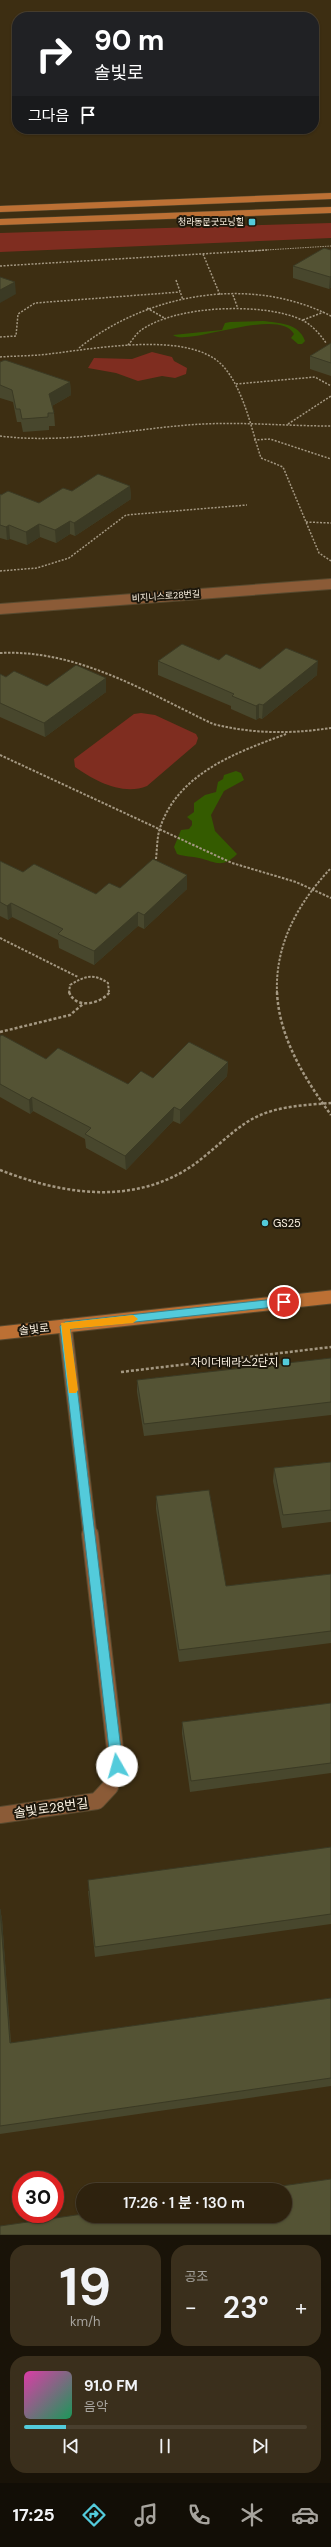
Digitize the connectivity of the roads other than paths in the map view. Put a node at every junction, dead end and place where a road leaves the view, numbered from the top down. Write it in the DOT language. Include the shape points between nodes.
graph roads {
  1 [pos="331,196"];
  2 [pos="0,209"];
  3 [pos="331,210"];
  4 [pos="0,222"];
  5 [pos="331,584"];
  6 [pos="0,609"];
  7 [pos="331,1297"];
  8 [pos="65,1326"];
  9 [pos="0,1333"];
  10 [pos="0,1815"];
  1 -- 2 [label="main road"];
  3 -- 4 [label="main road"];
  5 -- 6 [label="street, 비지니스로28번길"];
  7 -- 8 [label="main road, 솔빛로"];
  8 -- 9 [label="main road, 솔빛로"];
  8 -- 10 [label="street, 솔빛로28번길" via="117,1766 110,1786 97,1801"];
}
